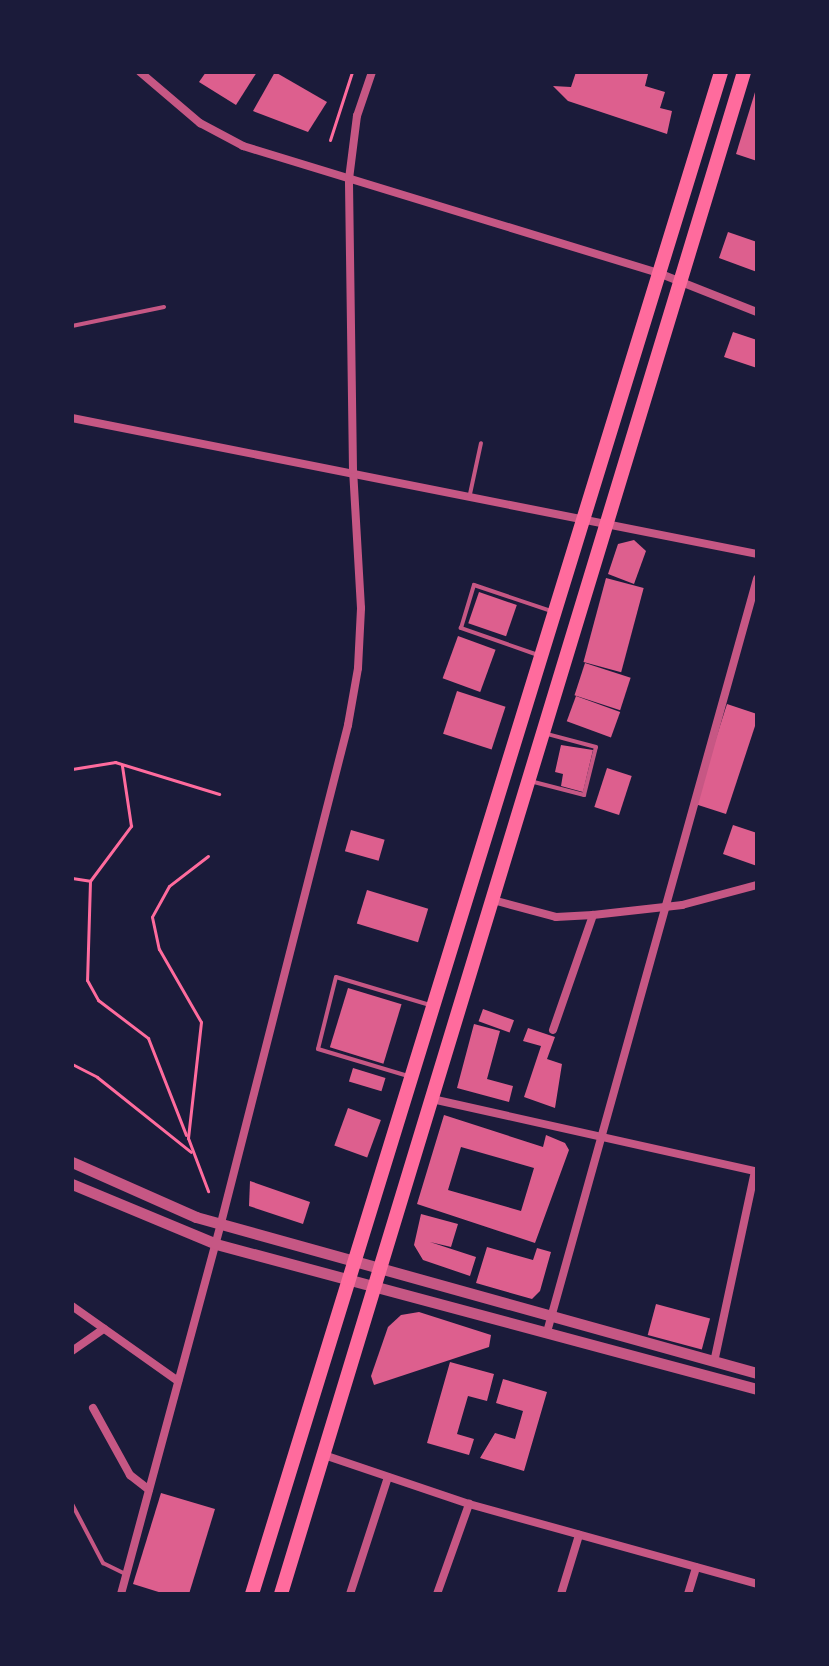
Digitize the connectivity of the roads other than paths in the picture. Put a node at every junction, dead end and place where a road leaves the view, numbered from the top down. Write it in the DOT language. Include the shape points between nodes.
graph roads {
  1 [pos="140,72"];
  2 [pos="372,72"];
  3 [pos="721,72"];
  4 [pos="744,72"];
  5 [pos="349,179"];
  6 [pos="661,274"];
  7 [pos="682,284"];
  8 [pos="164,307"];
  9 [pos="757,312"];
  10 [pos="72,326"];
  11 [pos="72,418"];
  12 [pos="481,443"];
  13 [pos="353,470"];
  14 [pos="470,494"];
  15 [pos="584,517"];
  16 [pos="607,522"];
  17 [pos="757,554"];
  18 [pos="757,579"];
  19 [pos="554,611"];
  20 [pos="540,656"];
  21 [pos="542,732"];
  22 [pos="528,780"];
  23 [pos="757,885"];
  24 [pos="493,900"];
  25 [pos="665,907"];
  26 [pos="593,915"];
  27 [pos="430,1005"];
  28 [pos="553,1030"];
  29 [pos="409,1076"];
  30 [pos="432,1099"];
  31 [pos="601,1137"];
  32 [pos="72,1162"];
  33 [pos="72,1184"];
  34 [pos="221,1223"];
  35 [pos="216,1244"];
  36 [pos="352,1261"];
  37 [pos="380,1269"];
  38 [pos="347,1278"];
  39 [pos="375,1285"];
  40 [pos="72,1306"];
  41 [pos="551,1316"];
  42 [pos="104,1329"];
  43 [pos="547,1332"];
  44 [pos="72,1351"];
  45 [pos="714,1362"];
  46 [pos="757,1373"];
  47 [pos="178,1381"];
  48 [pos="757,1389"];
  49 [pos="93,1408"];
  50 [pos="324,1455"];
  51 [pos="388,1477"];
  52 [pos="149,1490"];
  53 [pos="72,1504"];
  54 [pos="469,1504"];
  55 [pos="579,1535"];
  56 [pos="696,1567"];
  57 [pos="126,1574"];
  58 [pos="757,1584"];
  59 [pos="121,1594"];
  60 [pos="252,1594"];
  61 [pos="281,1594"];
  62 [pos="350,1594"];
  63 [pos="437,1594"];
  64 [pos="561,1594"];
  65 [pos="688,1594"];
  1 -- 5 [label="street" via="200,123 243,146"];
  2 -- 5 [label="street" via="357,116"];
  3 -- 6 [label="main road"];
  4 -- 7 [label="main road"];
  5 -- 6 [label="street"];
  5 -- 13 [label="street"];
  6 -- 7 [label="street"];
  6 -- 15 [label="main road"];
  7 -- 9 [label="street"];
  7 -- 16 [label="main road"];
  8 -- 10 [label="lane"];
  11 -- 13 [label="street"];
  12 -- 14 [label="lane"];
  13 -- 14 [label="street"];
  13 -- 34 [label="street" via="361,608 348,725"];
  14 -- 15 [label="street"];
  15 -- 16 [label="street"];
  15 -- 19 [label="main road"];
  16 -- 17 [label="street"];
  16 -- 21 [label="main road"];
  18 -- 25 [label="street"];
  19 -- 20 [label="main road"];
  19 -- 20 [label="lane" via="474,585 461,628"];
  20 -- 27 [label="main road"];
  21 -- 22 [label="main road"];
  21 -- 22 [label="lane" via="596,747 584,795"];
  22 -- 24 [label="main road"];
  23 -- 25 [label="street"];
  24 -- 26 [label="street" via="556,917"];
  24 -- 30 [label="main road"];
  25 -- 26 [label="street"];
  25 -- 31 [label="street"];
  26 -- 28 [label="street"];
  27 -- 29 [label="main road"];
  27 -- 29 [label="lane" via="336,977 318,1049"];
  29 -- 36 [label="main road"];
  30 -- 31 [label="street"];
  30 -- 37 [label="main road"];
  31 -- 41 [label="street"];
  31 -- 45 [label="street" via="755,1171"];
  32 -- 34 [label="street" via="141,1196"];
  33 -- 35 [label="street"];
  34 -- 35 [label="street"];
  34 -- 36 [label="street"];
  35 -- 38 [label="street"];
  35 -- 47 [label="street"];
  36 -- 37 [label="street"];
  36 -- 38 [label="main road"];
  37 -- 39 [label="main road"];
  37 -- 41 [label="street"];
  38 -- 39 [label="street"];
  38 -- 60 [label="main road"];
  39 -- 43 [label="street"];
  39 -- 50 [label="main road"];
  40 -- 42 [label="street"];
  41 -- 43 [label="street"];
  41 -- 45 [label="street"];
  42 -- 44 [label="street"];
  42 -- 47 [label="street"];
  43 -- 48 [label="street"];
  45 -- 46 [label="street"];
  47 -- 52 [label="street"];
  49 -- 52 [label="street" via="130,1475"];
  50 -- 51 [label="street"];
  50 -- 61 [label="main road"];
  51 -- 54 [label="street"];
  51 -- 62 [label="street"];
  52 -- 57 [label="street"];
  53 -- 57 [label="lane" via="103,1563"];
  54 -- 55 [label="street"];
  54 -- 63 [label="street"];
  55 -- 56 [label="street"];
  55 -- 64 [label="street"];
  56 -- 58 [label="street"];
  56 -- 65 [label="street"];
  57 -- 59 [label="street"];
}
